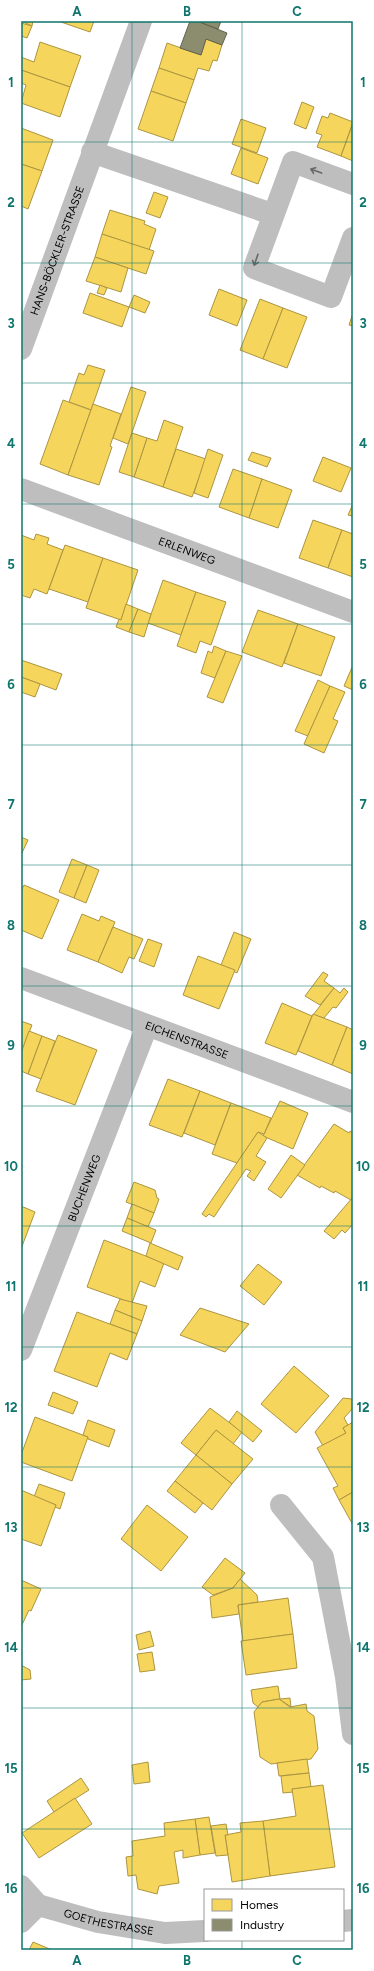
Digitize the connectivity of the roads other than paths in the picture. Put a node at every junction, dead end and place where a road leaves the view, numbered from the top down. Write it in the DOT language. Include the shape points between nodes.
graph roads {
  1 [pos="141,21"];
  2 [pos="92,152"];
  3 [pos="353,184"];
  4 [pos="272,214"];
  5 [pos="353,238"];
  6 [pos="21,349"];
  7 [pos="21,489"];
  8 [pos="353,612"];
  9 [pos="21,978"];
  10 [pos="147,1026"];
  11 [pos="353,1102"];
  12 [pos="21,1350"];
  13 [pos="281,1505"];
  14 [pos="353,1734"];
  15 [pos="21,1886"];
  16 [pos="38,1905"];
  17 [pos="21,1922"];
  18 [pos="204,1931"];
  1 -- 2 [label="street, HANS-BÖCKLER-STRASSE"];
  2 -- 4 [label="street"];
  2 -- 6 [label="street, HANS-BÖCKLER-STRASSE"];
  3 -- 4 [label="street, one-way" via="293,162"];
  4 -- 5 [label="street, one-way" via="254,268 331,296"];
  7 -- 8 [label="street, ERLENWEG"];
  9 -- 10 [label="street, EICHENSTRASSE"];
  10 -- 11 [label="street, EICHENSTRASSE"];
  10 -- 12 [label="street, BUCHENWEG"];
  13 -- 14 [label="street" via="323,1557 346,1677"];
  15 -- 16 [label="street"];
  16 -- 17 [label="street"];
  16 -- 18 [label="street, GOETHESTRASSE" via="98,1922 165,1933"];
}
